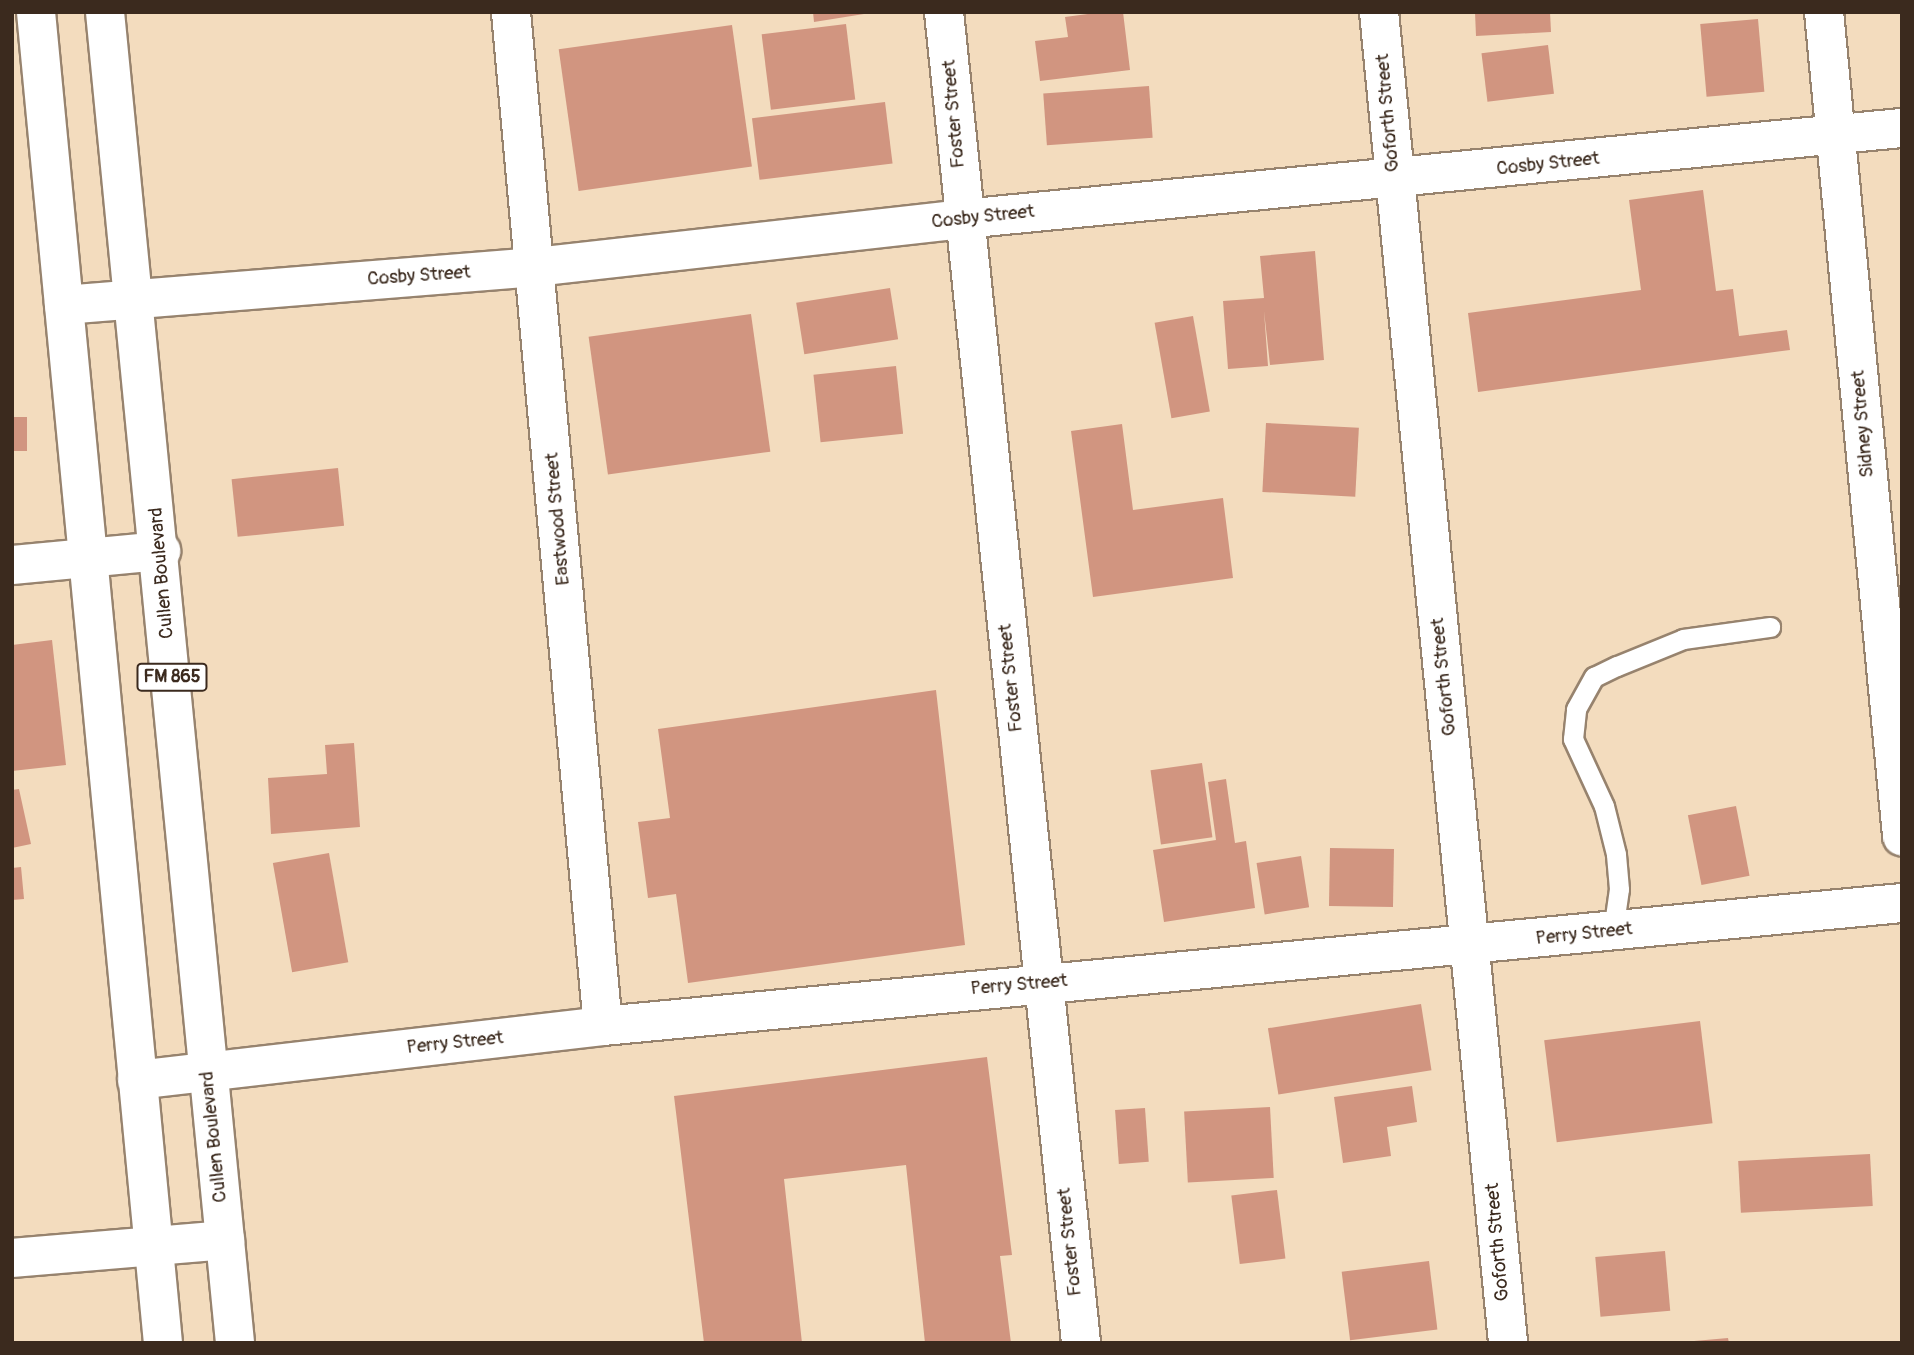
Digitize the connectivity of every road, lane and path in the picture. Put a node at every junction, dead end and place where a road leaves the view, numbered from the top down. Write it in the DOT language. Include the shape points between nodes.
graph roads {
  1 [pos="36,12"];
  2 [pos="105,12"];
  3 [pos="511,12"];
  4 [pos="944,12"];
  5 [pos="1379,12"];
  6 [pos="1824,12"];
  7 [pos="1902,128"];
  8 [pos="1835,135"];
  9 [pos="1395,179"];
  10 [pos="964,219"];
  11 [pos="535,267"];
  12 [pos="135,298"];
  13 [pos="64,305"];
  14 [pos="161,551"];
  15 [pos="90,557"];
  16 [pos="12,565"];
  17 [pos="1770,627"];
  18 [pos="1902,836"];
  19 [pos="1902,903"];
  20 [pos="1613,931"];
  21 [pos="1470,946"];
  22 [pos="1043,982"];
  23 [pos="603,1026"];
  24 [pos="206,1071"];
  25 [pos="137,1080"];
  26 [pos="225,1240"];
  27 [pos="154,1246"];
  28 [pos="12,1258"];
  29 [pos="163,1343"];
  30 [pos="235,1343"];
  31 [pos="1081,1343"];
  32 [pos="1508,1343"];
  1 -- 13 [label="street"];
  2 -- 12 [label="street, Cullen Boulevard / FM 865"];
  3 -- 11 [label="street, Eastwood Street"];
  4 -- 10 [label="street, Foster Street"];
  5 -- 9 [label="street, Goforth Street"];
  6 -- 8 [label="street, Sidney Street"];
  7 -- 8 [label="street, Cosby Street"];
  8 -- 9 [label="street, Cosby Street"];
  8 -- 18 [label="street, Sidney Street"];
  9 -- 10 [label="street, Cosby Street"];
  9 -- 21 [label="street, Goforth Street"];
  10 -- 11 [label="street, Cosby Street"];
  10 -- 22 [label="street, Foster Street"];
  11 -- 12 [label="street, Cosby Street"];
  11 -- 23 [label="street, Eastwood Street"];
  12 -- 13 [label="street, Cosby Street"];
  12 -- 14 [label="street, Cullen Boulevard / FM 865"];
  13 -- 15 [label="street"];
  14 -- 15 [label="street"];
  14 -- 24 [label="street, Cullen Boulevard / FM 865"];
  15 -- 16 [label="street"];
  15 -- 25 [label="street"];
  17 -- 20 [label="lane" via="1683,639 1617,666 1594,677 1576,709 1573,739 1604,806 1616,854 1619,889"];
  19 -- 20 [label="street, Perry Street"];
  20 -- 21 [label="street, Perry Street"];
  21 -- 22 [label="street, Perry Street"];
  21 -- 32 [label="street, Goforth Street"];
  22 -- 23 [label="street, Perry Street"];
  22 -- 31 [label="street, Foster Street"];
  23 -- 24 [label="street, Perry Street"];
  24 -- 25 [label="street, Perry Street"];
  24 -- 26 [label="street, Cullen Boulevard / FM 865"];
  25 -- 27 [label="street"];
  26 -- 27 [label="street"];
  26 -- 30 [label="street, Cullen Boulevard / FM 865"];
  27 -- 28 [label="street"];
  27 -- 29 [label="street"];
}
